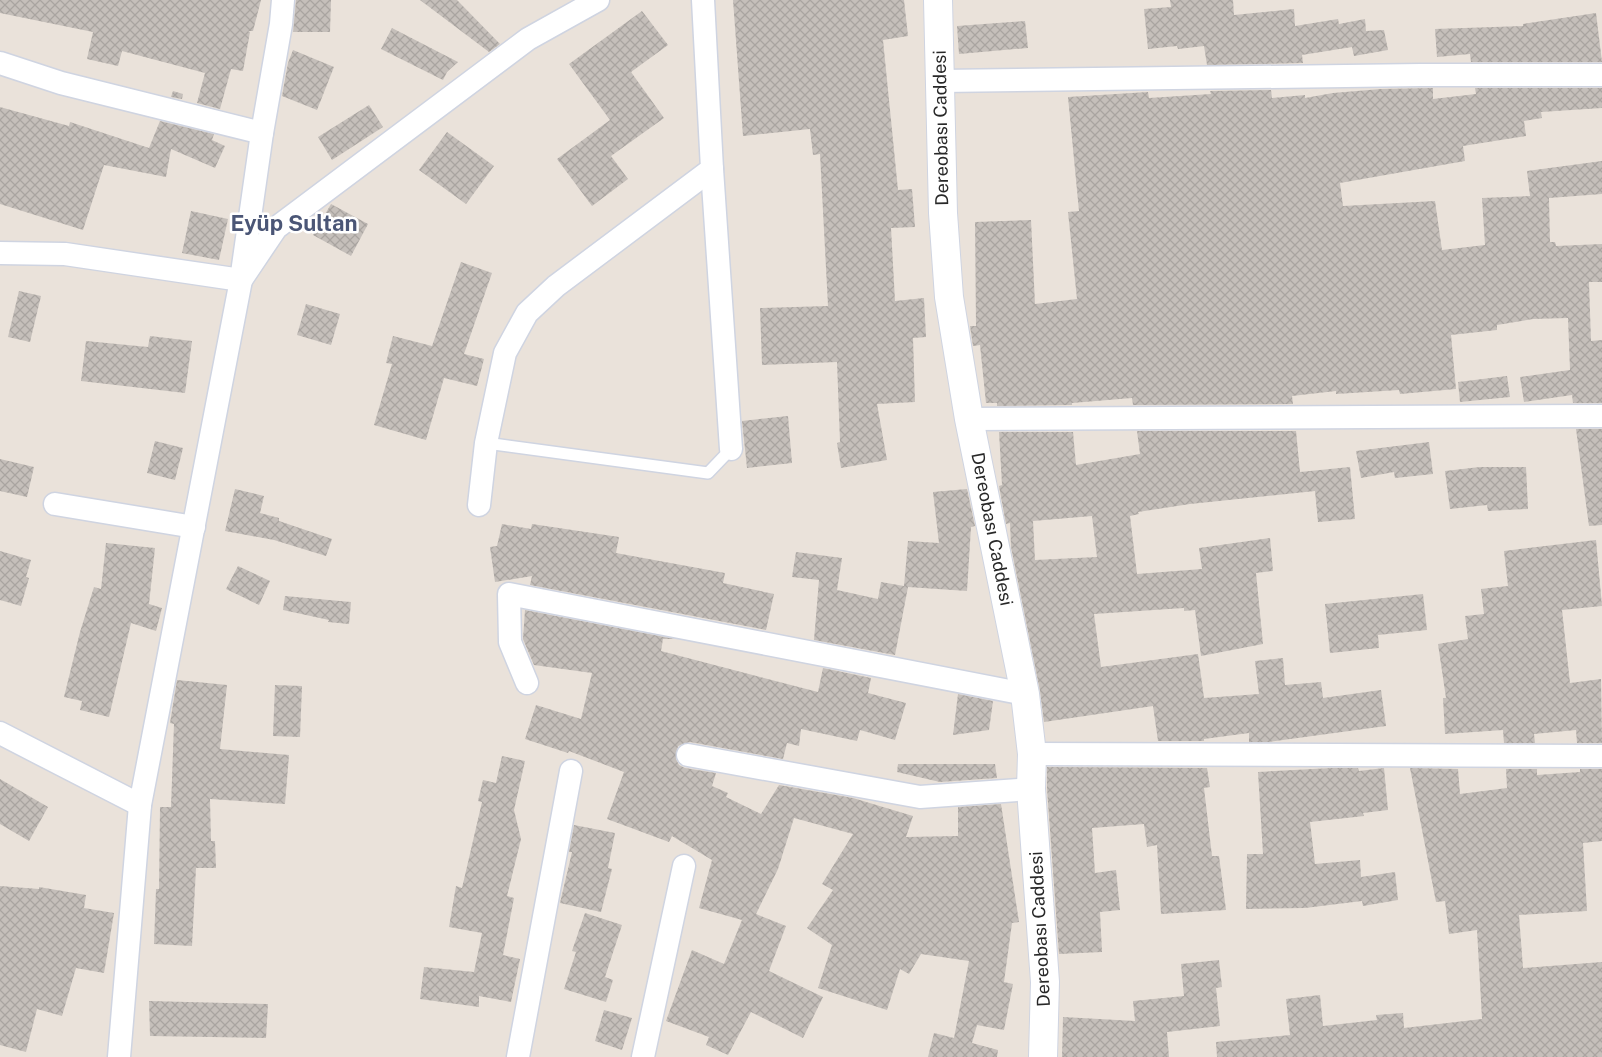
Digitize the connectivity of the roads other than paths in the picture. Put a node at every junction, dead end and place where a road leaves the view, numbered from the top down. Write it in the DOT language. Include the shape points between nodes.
graph roads {
  1 [pos="283,0"];
  2 [pos="598,0"];
  3 [pos="703,0"];
  4 [pos="938,0"];
  5 [pos="0,62"];
  6 [pos="1602,75"];
  7 [pos="941,81"];
  8 [pos="262,133"];
  9 [pos="712,169"];
  10 [pos="0,253"];
  11 [pos="241,280"];
  12 [pos="1602,416"];
  13 [pos="970,419"];
  14 [pos="486,443"];
  15 [pos="731,449"];
  16 [pos="55,504"];
  17 [pos="479,505"];
  18 [pos="194,528"];
  19 [pos="527,683"];
  20 [pos="1025,694"];
  21 [pos="0,733"];
  22 [pos="1032,754"];
  23 [pos="688,755"];
  24 [pos="1602,756"];
  25 [pos="572,771"];
  26 [pos="1031,789"];
  27 [pos="140,806"];
  28 [pos="684,866"];
  29 [pos="119,1057"];
  30 [pos="518,1057"];
  31 [pos="643,1057"];
  32 [pos="1042,1057"];
  1 -- 8 [label="street" via="282,24"];
  2 -- 11 [label="street" via="528,39 276,228"];
  3 -- 9 [label="street"];
  4 -- 7 [label="street, Dereobası Caddesi"];
  5 -- 8 [label="street" via="61,83"];
  6 -- 7 [label="street"];
  7 -- 13 [label="street, Dereobası Caddesi" via="943,213 949,297"];
  8 -- 11 [label="street"];
  9 -- 14 [label="street" via="556,286 527,313 505,353"];
  9 -- 15 [label="street"];
  10 -- 11 [label="street" via="66,254"];
  11 -- 18 [label="street"];
  12 -- 13 [label="street"];
  13 -- 20 [label="street, Dereobası Caddesi"];
  14 -- 15 [label="lane" via="708,473"];
  14 -- 17 [label="street"];
  16 -- 18 [label="street"];
  18 -- 27 [label="street"];
  19 -- 20 [label="street" via="510,642 509,594"];
  20 -- 22 [label="street, Dereobası Caddesi"];
  21 -- 27 [label="street"];
  22 -- 24 [label="street"];
  22 -- 26 [label="street, Dereobası Caddesi"];
  23 -- 26 [label="street" via="920,797"];
  25 -- 30 [label="street"];
  26 -- 32 [label="street, Dereobası Caddesi" via="1045,982"];
  27 -- 29 [label="street"];
  28 -- 31 [label="street"];
}
